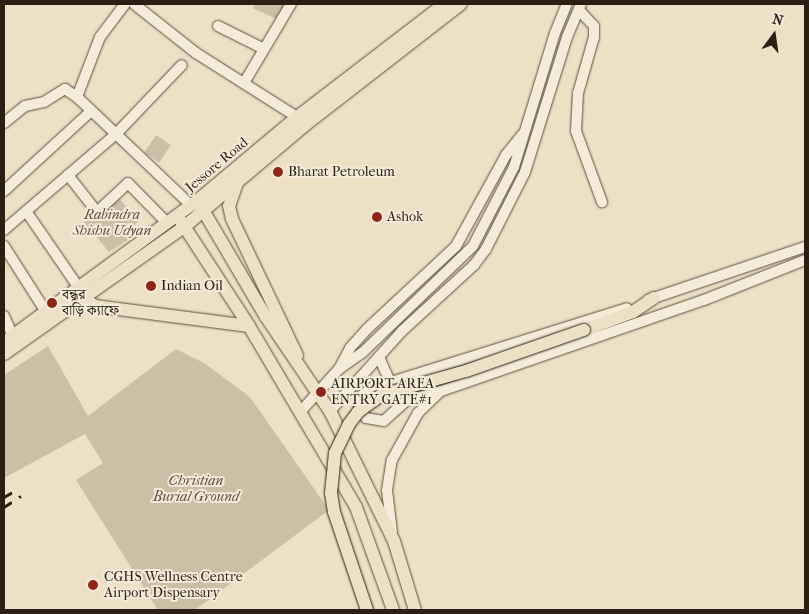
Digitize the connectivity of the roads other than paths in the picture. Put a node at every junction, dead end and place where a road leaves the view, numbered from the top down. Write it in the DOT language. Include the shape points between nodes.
graph roads {
  1 [pos="125,4"];
  2 [pos="135,4"];
  3 [pos="291,4"];
  4 [pos="442,4"];
  5 [pos="461,4"];
  6 [pos="567,4"];
  7 [pos="580,7"];
  8 [pos="218,26"];
  9 [pos="264,49"];
  10 [pos="182,65"];
  11 [pos="244,83"];
  12 [pos="77,97"];
  13 [pos="90,112"];
  14 [pos="297,117"];
  15 [pos="4,123"];
  16 [pos="116,134"];
  17 [pos="68,175"];
  18 [pos="238,182"];
  19 [pos="4,191"];
  20 [pos="602,202"];
  21 [pos="197,206"];
  22 [pos="26,211"];
  23 [pos="176,222"];
  24 [pos="4,230"];
  25 [pos="4,246"];
  26 [pos="805,247"];
  27 [pos="802,262"];
  28 [pos="81,293"];
  29 [pos="654,298"];
  30 [pos="46,312"];
  31 [pos="4,316"];
  32 [pos="249,326"];
  33 [pos="8,339"];
  34 [pos="4,354"];
  35 [pos="379,357"];
  36 [pos="298,363"];
  37 [pos="390,382"];
  38 [pos="441,391"];
  39 [pos="320,393"];
  40 [pos="301,411"];
  41 [pos="330,411"];
  42 [pos="394,541"];
  43 [pos="367,610"];
  44 [pos="393,610"];
  45 [pos="415,610"];
  1 -- 12 [label="street" via="100,37"];
  2 -- 11 [label="street" via="196,53"];
  3 -- 9 [label="street"];
  4 -- 14 [label="main road, Jessore Road"];
  5 -- 18 [label="main road, Jessore Road" via="305,125"];
  6 -- 39 [label="street" via="509,178 467,253 339,370"];
  7 -- 20 [label="street" via="594,26 594,37 578,93 576,131"];
  7 -- 35 [label="street" via="525,172 486,249 474,265"];
  8 -- 9 [label="street"];
  9 -- 11 [label="street"];
  10 -- 16 [label="street"];
  11 -- 14 [label="street"];
  12 -- 13 [label="street"];
  12 -- 15 [label="street" via="65,89 44,102 25,106"];
  13 -- 16 [label="street"];
  13 -- 19 [label="street"];
  14 -- 21 [label="main road, Jessore Road"];
  16 -- 17 [label="street"];
  16 -- 21 [label="street"];
  17 -- 22 [label="street"];
  17 -- 23 [label="street" via="98,212 128,183"];
  18 -- 21 [label="main road, Jessore Road"];
  18 -- 36 [label="main road" via="230,201 230,214 291,338"];
  21 -- 23 [label="main road"];
  21 -- 36 [label="main road"];
  22 -- 24 [label="street"];
  22 -- 28 [label="street"];
  23 -- 28 [label="main road"];
  23 -- 32 [label="main road"];
  25 -- 30 [label="street"];
  26 -- 29 [label="street"];
  27 -- 38 [label="street" via="704,300"];
  28 -- 30 [label="main road"];
  28 -- 32 [label="main road" via="95,306"];
  28 -- 34 [label="main road"];
  29 -- 37 [label="street" via="468,360"];
  29 -- 43 [label="main road, bridge" via="632,312 584,330 466,371 395,390 367,404 354,418 335,453 331,493 334,512"];
  30 -- 33 [label="main road"];
  31 -- 33 [label="street"];
  32 -- 40 [label="main road"];
  35 -- 37 [label="street"];
  35 -- 41 [label="street"];
  36 -- 39 [label="main road"];
  37 -- 38 [label="street" via="361,396 359,406 366,418 384,421 407,400"];
  38 -- 42 [label="street" via="418,413 392,460 386,490"];
  39 -- 40 [label="street"];
  39 -- 41 [label="main road"];
  40 -- 44 [label="main road" via="356,507"];
  41 -- 42 [label="main road"];
  42 -- 45 [label="main road"];
}
